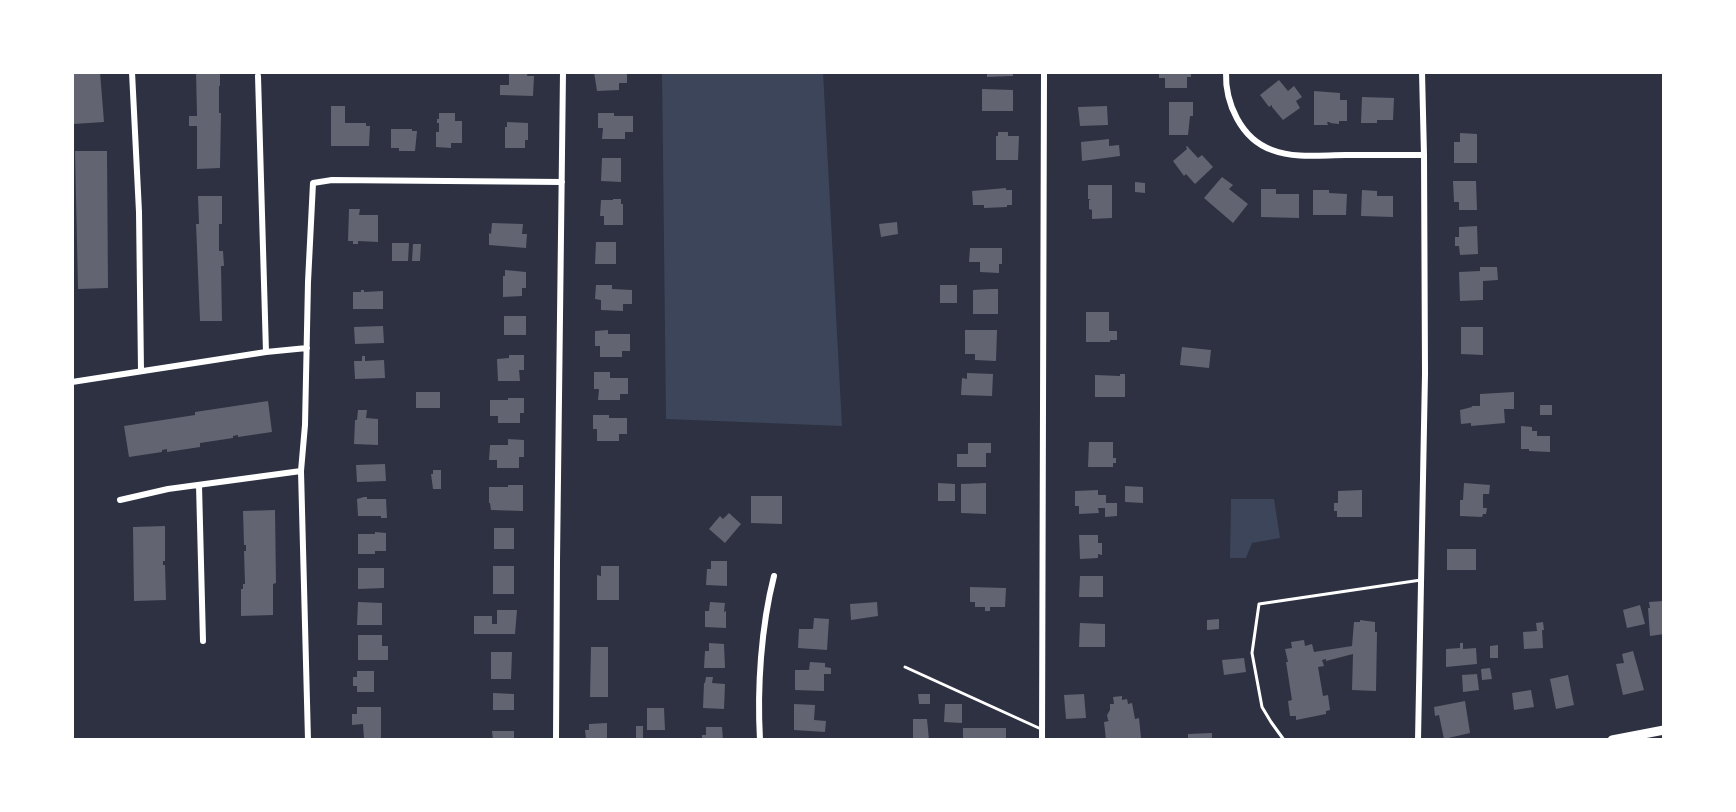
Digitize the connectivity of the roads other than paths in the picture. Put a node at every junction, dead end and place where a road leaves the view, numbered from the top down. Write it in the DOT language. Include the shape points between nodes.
graph roads {
  1 [pos="132,72"];
  2 [pos="564,72"];
  3 [pos="1044,72"];
  4 [pos="1226,72"];
  5 [pos="1422,72"];
  6 [pos="258,76"];
  7 [pos="1424,155"];
  8 [pos="562,182"];
  9 [pos="307,348"];
  10 [pos="266,352"];
  11 [pos="141,371"];
  12 [pos="72,382"];
  13 [pos="301,471"];
  14 [pos="199,485"];
  15 [pos="120,500"];
  16 [pos="774,576"];
  17 [pos="1421,580"];
  18 [pos="203,641"];
  19 [pos="905,667"];
  20 [pos="1042,730"];
  21 [pos="1664,730"];
  22 [pos="308,740"];
  23 [pos="556,740"];
  24 [pos="759,740"];
  25 [pos="1042,740"];
  26 [pos="1284,740"];
  27 [pos="1418,740"];
  28 [pos="1612,740"];
  1 -- 11 [label="street"];
  2 -- 8 [label="street"];
  3 -- 20 [label="street"];
  4 -- 7 [label="street" via="1233,113 1254,139 1274,151 1311,155"];
  5 -- 7 [label="street"];
  6 -- 10 [label="street"];
  7 -- 17 [label="street"];
  8 -- 9 [label="street" via="313,183"];
  8 -- 23 [label="street"];
  9 -- 10 [label="street"];
  9 -- 13 [label="street"];
  10 -- 11 [label="street"];
  11 -- 12 [label="street"];
  13 -- 14 [label="street"];
  13 -- 22 [label="street"];
  14 -- 15 [label="street"];
  14 -- 18 [label="street"];
  16 -- 24 [label="street" via="765,613"];
  17 -- 26 [label="lane" via="1259,604 1252,652 1262,706"];
  17 -- 27 [label="street"];
  19 -- 20 [label="lane"];
  20 -- 25 [label="street"];
  21 -- 28 [label="main road"];
}
